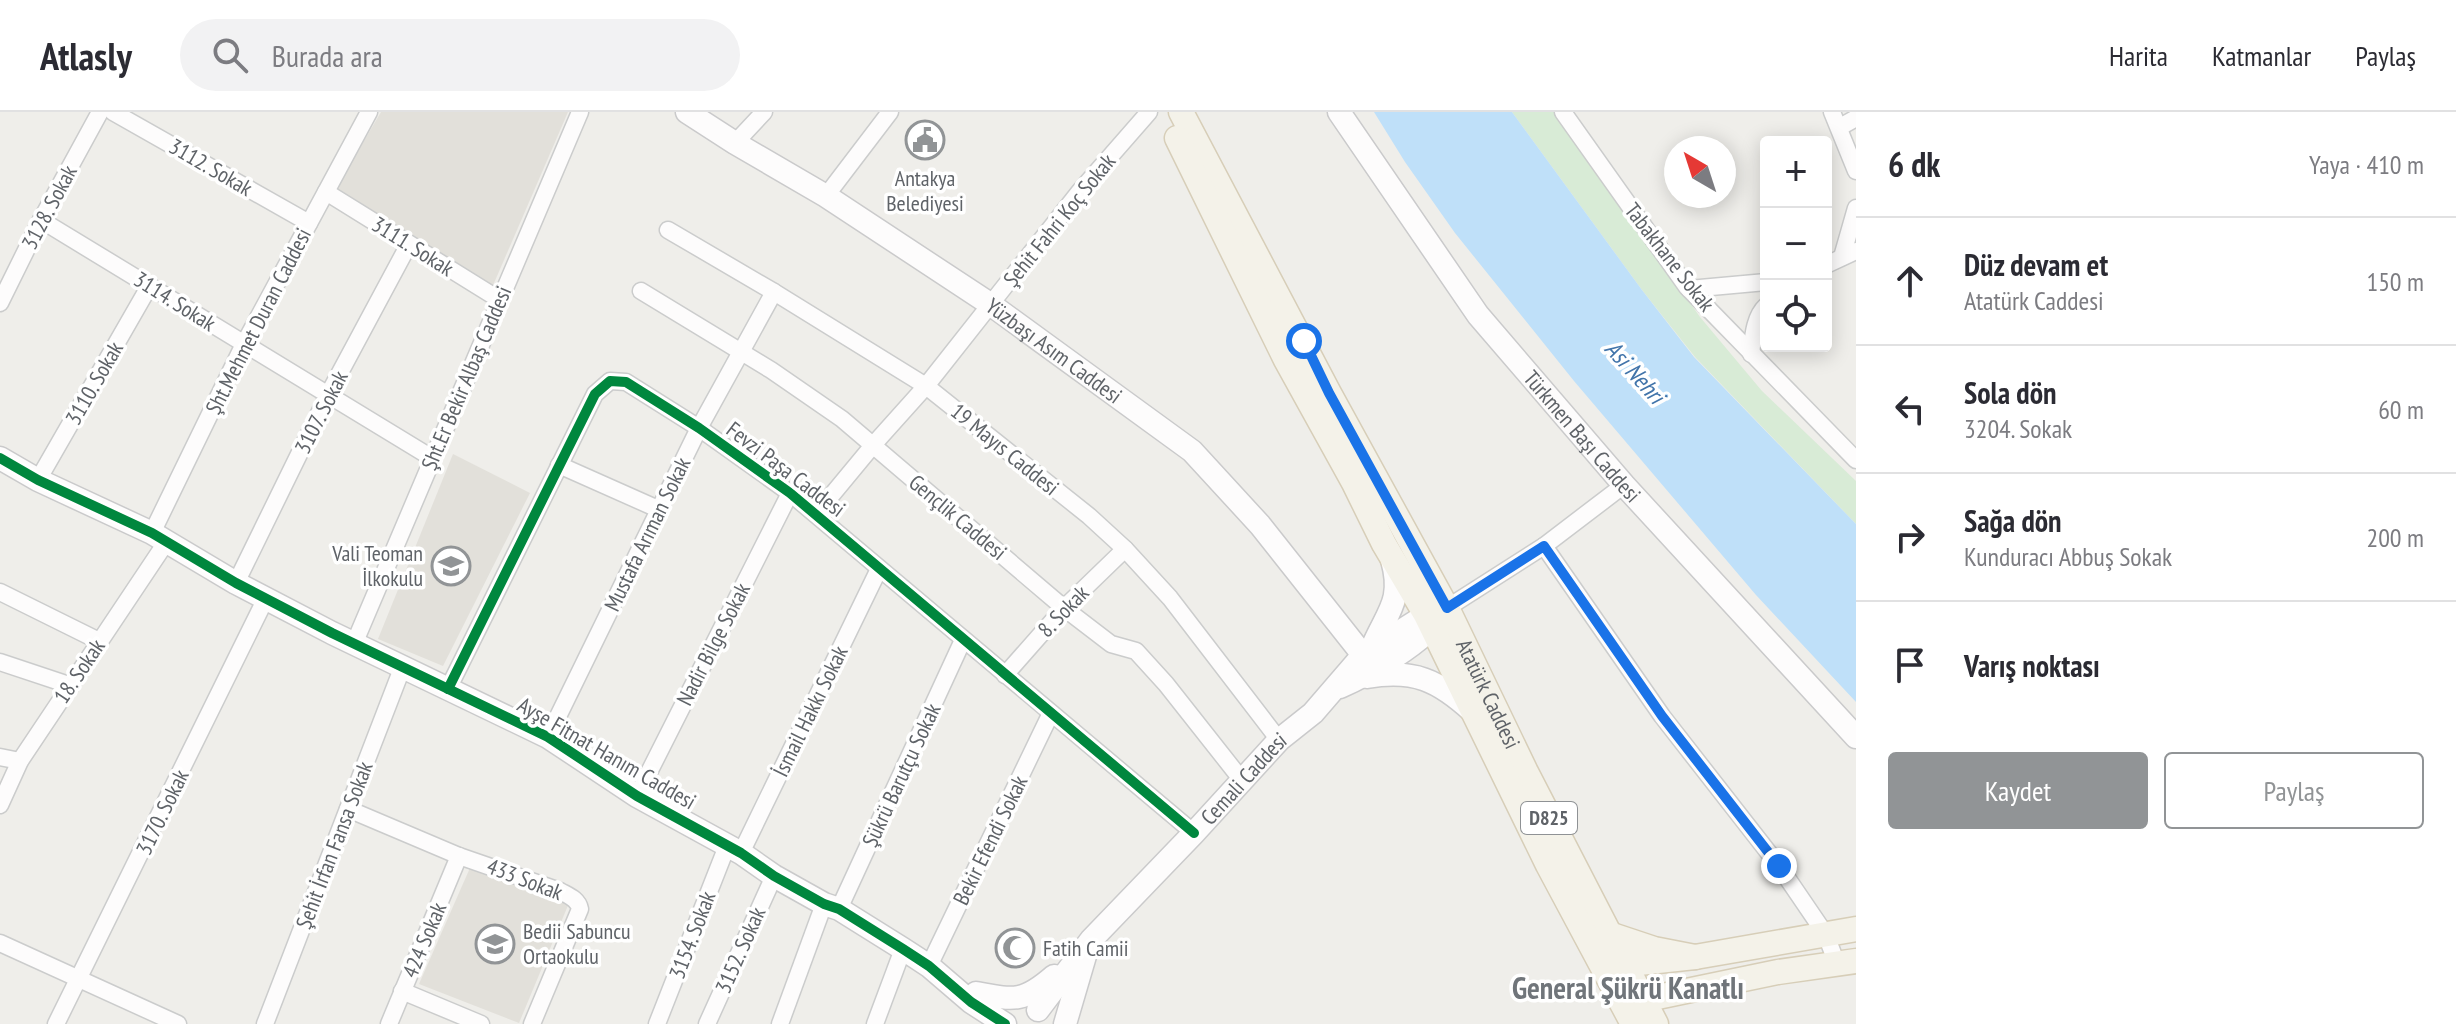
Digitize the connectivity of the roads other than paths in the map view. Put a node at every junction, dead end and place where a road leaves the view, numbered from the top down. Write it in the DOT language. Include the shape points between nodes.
graph roads {
  1 [pos="100,112"];
  2 [pos="113,112"];
  3 [pos="369,112"];
  4 [pos="580,112"];
  5 [pos="687,112"];
  6 [pos="764,112"];
  7 [pos="890,112"];
  8 [pos="1149,112"];
  9 [pos="1164,112"];
  10 [pos="1181,112"];
  11 [pos="1563,112"];
  12 [pos="1340,115"];
  13 [pos="1856,118"];
  14 [pos="1836,119"];
  15 [pos="735,143"];
  16 [pos="1856,171"];
  17 [pos="326,192"];
  18 [pos="826,196"];
  19 [pos="1856,208"];
  20 [pos="41,220"];
  21 [pos="309,223"];
  22 [pos="668,230"];
  23 [pos="409,244"];
  24 [pos="1849,254"];
  25 [pos="1760,283"];
  26 [pos="150,285"];
  27 [pos="1689,289"];
  28 [pos="641,291"];
  29 [pos="774,292"];
  30 [pos="500,300"];
  31 [pos="0,303"];
  32 [pos="990,304"];
  33 [pos="1760,313"];
  34 [pos="244,344"];
  35 [pos="741,352"];
  36 [pos="1751,354"];
  37 [pos="926,386"];
  38 [pos="328,395"];
  39 [pos="699,428"];
  40 [pos="874,444"];
  41 [pos="0,458"];
  42 [pos="432,458"];
  43 [pos="1856,460"];
  44 [pos="559,465"];
  45 [pos="38,480"];
  46 [pos="1624,485"];
  47 [pos="790,493"];
  48 [pos="658,509"];
  49 [pos="816,514"];
  50 [pos="159,537"];
  51 [pos="1544,546"];
  52 [pos="1125,549"];
  53 [pos="1390,555"];
  54 [pos="879,569"];
  55 [pos="236,583"];
  56 [pos="0,592"];
  57 [pos="266,598"];
  58 [pos="1064,608"];
  59 [pos="1435,618"];
  60 [pos="963,640"];
  61 [pos="99,641"];
  62 [pos="354,644"];
  63 [pos="1365,661"];
  64 [pos="0,662"];
  65 [pos="403,666"];
  66 [pos="1005,675"];
  67 [pos="69,685"];
  68 [pos="448,689"];
  69 [pos="1051,713"];
  70 [pos="1474,714"];
  71 [pos="548,737"];
  72 [pos="1856,737"];
  73 [pos="1279,740"];
  74 [pos="0,757"];
  75 [pos="20,761"];
  76 [pos="1241,779"];
  77 [pos="637,796"];
  78 [pos="0,805"];
  79 [pos="348,809"];
  80 [pos="1194,833"];
  81 [pos="734,850"];
  82 [pos="459,856"];
  83 [pos="774,876"];
  84 [pos="831,907"];
  85 [pos="1856,929"];
  86 [pos="1609,934"];
  87 [pos="1826,935"];
  88 [pos="0,943"];
  89 [pos="903,949"];
  90 [pos="1084,953"];
  91 [pos="1695,957"];
  92 [pos="1846,962"];
  93 [pos="936,972"];
  94 [pos="79,981"];
  95 [pos="1622,982"];
  96 [pos="402,991"];
  97 [pos="973,997"];
  98 [pos="1643,1000"];
  99 [pos="1021,1018"];
  100 [pos="56,1024"];
  101 [pos="178,1024"];
  102 [pos="265,1024"];
  103 [pos="389,1024"];
  104 [pos="481,1024"];
  105 [pos="532,1024"];
  106 [pos="657,1024"];
  107 [pos="707,1024"];
  108 [pos="780,1024"];
  109 [pos="875,1024"];
  110 [pos="985,1024"];
  111 [pos="1064,1024"];
  112 [pos="1080,1024"];
  113 [pos="1633,1024"];
  114 [pos="1656,1024"];
  1 -- 20 [label="street, 3128. Sokak"];
  2 -- 21 [label="street, 3112. Sokak"];
  3 -- 17 [label="street, Şht.Mehmet Duran Caddesi"];
  4 -- 30 [label="street, Şht.Er Bekir Albaş Caddesi"];
  5 -- 15 [label="street, Yüzbaşı Asım Caddesi"];
  6 -- 15 [label="street"];
  7 -- 18 [label="street"];
  8 -- 32 [label="street, Şehit Fahri Koç Sokak"];
  9 -- 53 [label="main road, Atatürk Caddesi / D825" via="1286,360"];
  10 -- 59 [label="main road, Atatürk Caddesi / D825" via="1329,393"];
  11 -- 27 [label="street, Tabakhane Sokak"];
  12 -- 46 [label="street, Türkmen Başı Caddesi" via="1478,315"];
  13 -- 14 [label="street"];
  14 -- 16 [label="street"];
  15 -- 18 [label="street, Yüzbaşı Asım Caddesi"];
  17 -- 21 [label="street, Şht.Mehmet Duran Caddesi"];
  17 -- 23 [label="street, 3111. Sokak"];
  18 -- 32 [label="street, Yüzbaşı Asım Caddesi"];
  19 -- 24 [label="street"];
  20 -- 26 [label="street, 3114. Sokak"];
  20 -- 31 [label="street, 3128. Sokak"];
  21 -- 34 [label="street, Şht.Mehmet Duran Caddesi"];
  22 -- 29 [label="street, 19 Mayıs Caddesi"];
  23 -- 30 [label="street, 3111. Sokak"];
  23 -- 38 [label="street, 3107. Sokak"];
  25 -- 27 [label="street"];
  26 -- 34 [label="street, 3114. Sokak"];
  26 -- 45 [label="street, 3110. Sokak"];
  27 -- 36 [label="street, Tabakhane Sokak"];
  28 -- 35 [label="street, Gençlik Caddesi"];
  29 -- 35 [label="street, Mustafa Arıman Sokak"];
  29 -- 37 [label="street, 19 Mayıs Caddesi"];
  30 -- 42 [label="street, Şht.Er Bekir Albaş Caddesi"];
  32 -- 37 [label="street, Şehit Fahri Koç Sokak"];
  32 -- 63 [label="street, Yüzbaşı Asım Caddesi" via="1192,451 1260,525"];
  33 -- 36 [label="street"];
  34 -- 38 [label="street, 3114. Sokak"];
  34 -- 50 [label="street, Şht.Mehmet Duran Caddesi"];
  35 -- 39 [label="street, Mustafa Arıman Sokak"];
  35 -- 40 [label="street, Gençlik Caddesi"];
  36 -- 43 [label="street, Tabakhane Sokak"];
  37 -- 40 [label="street, Şehit Fahri Koç Sokak"];
  37 -- 52 [label="street, 19 Mayıs Caddesi"];
  38 -- 42 [label="street, 3114. Sokak"];
  38 -- 55 [label="street, 3107. Sokak"];
  39 -- 44 [label="street, Fevzi Paşa Caddesi" via="626,382 610,381 595,394"];
  39 -- 47 [label="street, Fevzi Paşa Caddesi"];
  39 -- 48 [label="street, Mustafa Arıman Sokak"];
  40 -- 49 [label="street, Şehit Fahri Koç Sokak"];
  40 -- 58 [label="street, Gençlik Caddesi"];
  41 -- 45 [label="street, Ayşe Fitnat Hanım Caddesi"];
  42 -- 62 [label="street, Şht.Er Bekir Albaş Caddesi"];
  44 -- 48 [label="street"];
  44 -- 68 [label="street, Fevzi Paşa Caddesi"];
  45 -- 50 [label="street, Ayşe Fitnat Hanım Caddesi"];
  46 -- 51 [label="street"];
  46 -- 72 [label="street, Türkmen Başı Caddesi"];
  47 -- 49 [label="street, Fevzi Paşa Caddesi"];
  47 -- 77 [label="street, Nadir Bilge Sokak"];
  48 -- 71 [label="street, Mustafa Arıman Sokak"];
  49 -- 54 [label="street, Fevzi Paşa Caddesi"];
  50 -- 55 [label="street, Ayşe Fitnat Hanım Caddesi"];
  50 -- 61 [label="street, 18. Sokak"];
  51 -- 59 [label="street"];
  51 -- 87 [label="street" via="1662,716"];
  52 -- 58 [label="street, 8. Sokak"];
  52 -- 73 [label="street, 19 Mayıs Caddesi" via="1170,598"];
  53 -- 59 [label="main road, Atatürk Caddesi / D825"];
  53 -- 63 [label="street, Cemali Caddesi" via="1397,589 1393,606"];
  54 -- 60 [label="street, Fevzi Paşa Caddesi"];
  54 -- 81 [label="street, İsmail Hakkı Sokak"];
  55 -- 57 [label="street, Ayşe Fitnat Hanım Caddesi"];
  56 -- 61 [label="street"];
  57 -- 62 [label="street, Ayşe Fitnat Hanım Caddesi"];
  57 -- 94 [label="street, 3170. Sokak"];
  58 -- 66 [label="street, 8. Sokak"];
  58 -- 76 [label="street, Gençlik Caddesi" via="1111,644 1136,651"];
  59 -- 63 [label="street, Cemali Caddesi"];
  59 -- 70 [label="main road, Atatürk Caddesi / D825"];
  59 -- 86 [label="main road, Atatürk Caddesi / D825" via="1526,772"];
  60 -- 66 [label="street, Fevzi Paşa Caddesi"];
  60 -- 84 [label="street, Şükrü Barutçu Sokak"];
  61 -- 67 [label="street, 18. Sokak"];
  62 -- 65 [label="street, Ayşe Fitnat Hanım Caddesi"];
  63 -- 70 [label="street" via="1436,683"];
  63 -- 73 [label="street, Cemali Caddesi"];
  64 -- 67 [label="street"];
  65 -- 68 [label="street, Ayşe Fitnat Hanım Caddesi"];
  65 -- 79 [label="street, Şehit İrfan Fansa Sokak"];
  66 -- 69 [label="street, Fevzi Paşa Caddesi"];
  67 -- 75 [label="street, 18. Sokak"];
  68 -- 71 [label="street, Ayşe Fitnat Hanım Caddesi"];
  69 -- 80 [label="street, Fevzi Paşa Caddesi"];
  69 -- 93 [label="street, Bekir Efendi Sokak"];
  70 -- 95 [label="main road, Atatürk Caddesi / D825" via="1548,865"];
  71 -- 77 [label="street, Ayşe Fitnat Hanım Caddesi"];
  73 -- 76 [label="street, Cemali Caddesi"];
  74 -- 75 [label="street"];
  75 -- 78 [label="street, 18. Sokak"];
  76 -- 80 [label="street, Cemali Caddesi"];
  77 -- 81 [label="street, Ayşe Fitnat Hanım Caddesi"];
  79 -- 82 [label="street, 433 Sokak"];
  79 -- 102 [label="street, Şehit İrfan Fansa Sokak"];
  80 -- 90 [label="street, Cemali Caddesi"];
  81 -- 83 [label="street, Ayşe Fitnat Hanım Caddesi"];
  81 -- 106 [label="street, 3154. Sokak"];
  82 -- 96 [label="street, 424 Sokak"];
  82 -- 105 [label="street, 433 Sokak" via="560,891 579,904"];
  83 -- 84 [label="street, Ayşe Fitnat Hanım Caddesi"];
  83 -- 107 [label="street, 3152. Sokak"];
  84 -- 89 [label="street, Ayşe Fitnat Hanım Caddesi"];
  84 -- 108 [label="street, Şükrü Barutçu Sokak"];
  85 -- 87 [label="main road"];
  86 -- 91 [label="main road"];
  86 -- 95 [label="main road, Atatürk Caddesi / D825"];
  87 -- 91 [label="main road"];
  87 -- 92 [label="street"];
  88 -- 94 [label="street"];
  89 -- 93 [label="street, Ayşe Fitnat Hanım Caddesi"];
  89 -- 109 [label="street"];
  90 -- 97 [label="street" via="1021,999"];
  90 -- 99 [label="street, Cemali Caddesi"];
  90 -- 111 [label="street, Cemali Caddesi"];
  90 -- 112 [label="street"];
  91 -- 95 [label="main road" via="1639,963"];
  92 -- 98 [label="main road"];
  93 -- 97 [label="street, Ayşe Fitnat Hanım Caddesi"];
  94 -- 100 [label="street, 3170. Sokak"];
  94 -- 101 [label="street"];
  95 -- 98 [label="main road"];
  95 -- 113 [label="main road, Atatürk Caddesi / D825"];
  96 -- 103 [label="street, 424 Sokak"];
  96 -- 104 [label="street"];
  97 -- 99 [label="street, Ayşe Fitnat Hanım Caddesi"];
  97 -- 110 [label="street"];
  98 -- 114 [label="main road"];
  99 -- 111 [label="street, Ayşe Fitnat Hanım Caddesi" via="1054,1014"];
}
